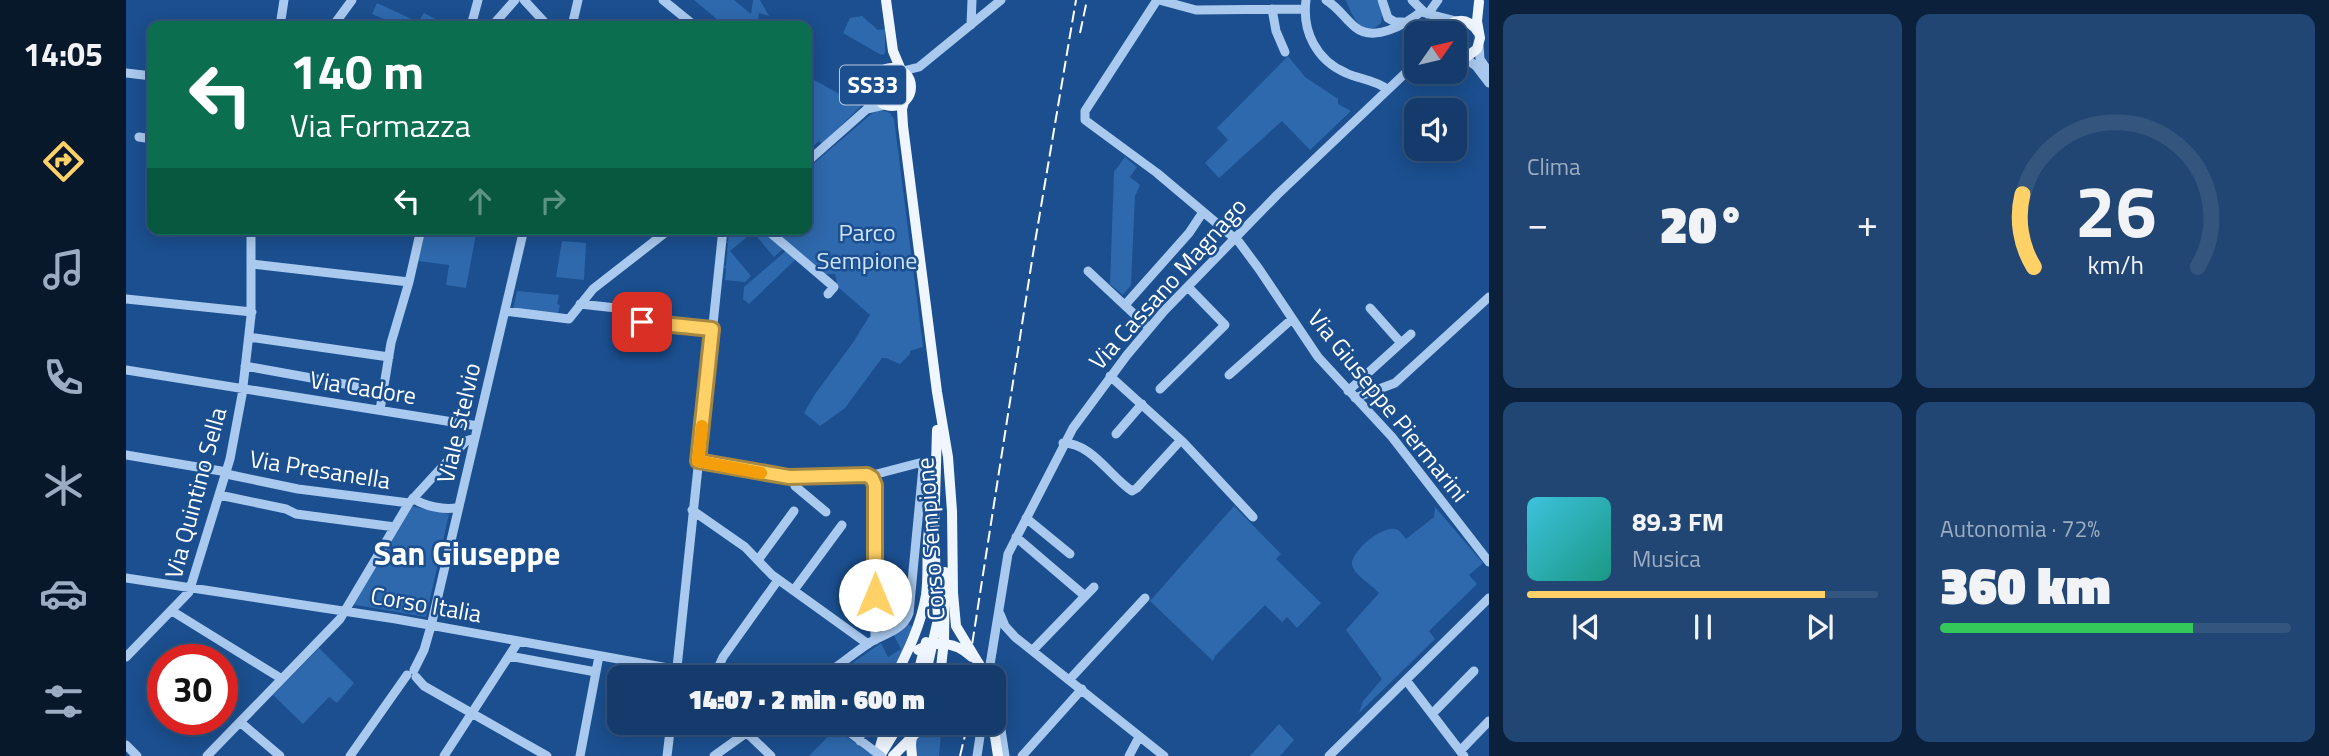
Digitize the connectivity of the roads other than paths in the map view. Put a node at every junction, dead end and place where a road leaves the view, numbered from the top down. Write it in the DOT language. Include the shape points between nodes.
graph roads {
  1 [pos="284,0"];
  2 [pos="352,0"];
  3 [pos="478,0"];
  4 [pos="515,0"];
  5 [pos="524,0"];
  6 [pos="578,0"];
  7 [pos="663,0"];
  8 [pos="887,0"];
  9 [pos="972,0"];
  10 [pos="1001,0"];
  11 [pos="1158,0"];
  12 [pos="1326,0"];
  13 [pos="1340,0"];
  14 [pos="1382,0"];
  15 [pos="1412,0"];
  16 [pos="1438,0"];
  17 [pos="1480,1"];
  18 [pos="1305,4"];
  19 [pos="1272,9"];
  20 [pos="1385,13"];
  21 [pos="1425,13"];
  22 [pos="1347,18"];
  23 [pos="281,21"];
  24 [pos="337,21"];
  25 [pos="472,21"];
  26 [pos="496,21"];
  27 [pos="543,21"];
  28 [pos="573,21"];
  29 [pos="689,21"];
  30 [pos="1432,21"];
  31 [pos="1458,21"];
  32 [pos="1403,22"];
  33 [pos="1467,22"];
  34 [pos="971,25"];
  35 [pos="1373,32"];
  36 [pos="1478,32"];
  37 [pos="1479,45"];
  38 [pos="893,51"];
  39 [pos="1285,52"];
  40 [pos="1467,56"];
  41 [pos="1467,62"];
  42 [pos="919,67"];
  43 [pos="886,69"];
  44 [pos="902,71"];
  45 [pos="126,73"];
  46 [pos="1489,73"];
  47 [pos="1404,74"];
  48 [pos="147,75"];
  49 [pos="910,82"];
  50 [pos="1489,83"];
  51 [pos="1387,89"];
  52 [pos="874,95"];
  53 [pos="904,102"];
  54 [pos="887,105"];
  55 [pos="867,109"];
  56 [pos="902,120"];
  57 [pos="139,137"];
  58 [pos="147,138"];
  59 [pos="812,158"];
  60 [pos="1203,212"];
  61 [pos="251,235"];
  62 [pos="420,235"];
  63 [pos="523,235"];
  64 [pos="660,235"];
  65 [pos="722,235"];
  66 [pos="773,235"];
  67 [pos="1235,238"];
  68 [pos="252,264"];
  69 [pos="1088,271"];
  70 [pos="409,282"];
  71 [pos="1188,286"];
  72 [pos="828,294"];
  73 [pos="1489,297"];
  74 [pos="126,299"];
  75 [pos="580,304"];
  76 [pos="1125,305"];
  77 [pos="1370,308"];
  78 [pos="505,311"];
  79 [pos="252,312"];
  80 [pos="1292,319"];
  81 [pos="1149,328"];
  82 [pos="712,329"];
  83 [pos="1410,334"];
  84 [pos="249,337"];
  85 [pos="1401,343"];
  86 [pos="388,357"];
  87 [pos="246,366"];
  88 [pos="126,370"];
  89 [pos="1229,375"];
  90 [pos="1110,376"];
  91 [pos="361,387"];
  92 [pos="243,388"];
  93 [pos="1160,389"];
  94 [pos="937,392"];
  95 [pos="1351,395"];
  96 [pos="1142,404"];
  97 [pos="380,410"];
  98 [pos="478,426"];
  99 [pos="942,428"];
  100 [pos="1073,428"];
  101 [pos="1116,434"];
  102 [pos="475,438"];
  103 [pos="1180,441"];
  104 [pos="1063,443"];
  105 [pos="1085,450"];
  106 [pos="472,451"];
  107 [pos="456,452"];
  108 [pos="126,455"];
  109 [pos="698,461"];
  110 [pos="937,461"];
  111 [pos="226,473"];
  112 [pos="869,476"];
  113 [pos="792,477"];
  114 [pos="219,495"];
  115 [pos="411,500"];
  116 [pos="459,508"];
  117 [pos="794,511"];
  118 [pos="827,512"];
  119 [pos="1253,517"];
  120 [pos="704,518"];
  121 [pos="1026,518"];
  122 [pos="691,519"];
  123 [pos="842,525"];
  124 [pos="395,527"];
  125 [pos="1016,537"];
  126 [pos="1070,554"];
  127 [pos="758,560"];
  128 [pos="1489,562"];
  129 [pos="126,578"];
  130 [pos="778,580"];
  131 [pos="936,584"];
  132 [pos="191,587"];
  133 [pos="1094,587"];
  134 [pos="794,590"];
  135 [pos="1086,596"];
  136 [pos="1145,598"];
  137 [pos="1489,598"];
  138 [pos="999,609"];
  139 [pos="344,610"];
  140 [pos="172,611"];
  141 [pos="431,626"];
  142 [pos="996,629"];
  143 [pos="1015,637"];
  144 [pos="518,642"];
  145 [pos="871,642"];
  146 [pos="1033,650"];
  147 [pos="509,656"];
  148 [pos="599,656"];
  149 [pos="126,657"];
  150 [pos="979,664"];
  151 [pos="638,665"];
  152 [pos="677,665"];
  153 [pos="720,665"];
  154 [pos="839,665"];
  155 [pos="900,665"];
  156 [pos="903,665"];
  157 [pos="920,665"];
  158 [pos="928,665"];
  159 [pos="941,665"];
  160 [pos="991,665"];
  161 [pos="1474,671"];
  162 [pos="596,672"];
  163 [pos="413,674"];
  164 [pos="282,679"];
  165 [pos="1070,679"];
  166 [pos="1406,680"];
  167 [pos="1082,688"];
  168 [pos="472,714"];
  169 [pos="1432,714"];
  170 [pos="1489,721"];
  171 [pos="240,722"];
  172 [pos="670,735"];
  173 [pos="743,735"];
  174 [pos="748,735"];
  175 [pos="852,735"];
  176 [pos="860,735"];
  177 [pos="884,735"];
  178 [pos="891,735"];
  179 [pos="914,735"];
  180 [pos="980,735"];
  181 [pos="995,735"];
  182 [pos="1002,735"];
  183 [pos="1139,737"];
  184 [pos="860,741"];
  185 [pos="126,745"];
  186 [pos="1462,753"];
  187 [pos="878,754"];
  188 [pos="137,756"];
  189 [pos="207,756"];
  190 [pos="280,756"];
  191 [pos="350,756"];
  192 [pos="444,756"];
  193 [pos="547,756"];
  194 [pos="580,756"];
  195 [pos="667,756"];
  196 [pos="714,756"];
  197 [pos="771,756"];
  198 [pos="893,756"];
  199 [pos="977,756"];
  200 [pos="998,756"];
  201 [pos="1005,756"];
  202 [pos="1022,756"];
  203 [pos="1129,756"];
  204 [pos="1164,756"];
  205 [pos="1329,756"];
  1 -- 23 [label="street"];
  2 -- 24 [label="street"];
  3 -- 25 [label="street"];
  4 -- 26 [label="street"];
  5 -- 27 [label="street"];
  6 -- 28 [label="street"];
  7 -- 29 [label="street"];
  8 -- 38 [label="main road, SS33"];
  9 -- 34 [label="street"];
  10 -- 34 [label="street"];
  11 -- 19 [label="street" via="1196,10"];
  11 -- 60 [label="street, Via Giuseppe Piermarini" via="1085,111 1086,120"];
  12 -- 22 [label="street"];
  13 -- 22 [label="street"];
  14 -- 20 [label="street"];
  15 -- 21 [label="street"];
  16 -- 21 [label="street"];
  17 -- 31 [label="main road"];
  17 -- 36 [label="main road"];
  18 -- 19 [label="street"];
  18 -- 51 [label="street" via="1310,35 1322,57 1342,71"];
  19 -- 39 [label="street"];
  20 -- 32 [label="street" via="1392,21"];
  20 -- 35 [label="street" via="1381,26"];
  21 -- 30 [label="street"];
  21 -- 31 [label="street"];
  21 -- 32 [label="street"];
  22 -- 35 [label="street" via="1357,29"];
  32 -- 35 [label="street" via="1388,31"];
  33 -- 36 [label="main road"];
  34 -- 42 [label="street"];
  36 -- 37 [label="main road"];
  37 -- 40 [label="main road"];
  37 -- 46 [label="street" via="1480,59"];
  38 -- 43 [label="main road, SS33"];
  38 -- 44 [label="main road, SS33"];
  41 -- 50 [label="street"];
  42 -- 44 [label="street"];
  42 -- 49 [label="street"];
  43 -- 44 [label="main road, SS33"];
  43 -- 52 [label="main road, SS33" via="874,79"];
  44 -- 49 [label="main road, SS33"];
  45 -- 48 [label="street"];
  47 -- 51 [label="street, Via Cassano Magnago"];
  49 -- 53 [label="main road, SS33"];
  51 -- 67 [label="street, Via Cassano Magnago"];
  52 -- 54 [label="main road, SS33"];
  52 -- 55 [label="street"];
  53 -- 54 [label="main road, SS33"];
  53 -- 56 [label="main road, SS33"];
  54 -- 55 [label="street"];
  54 -- 56 [label="main road, SS33"];
  55 -- 59 [label="street"];
  56 -- 94 [label="main road, Corso Sempione / SS33"];
  57 -- 58 [label="street"];
  60 -- 67 [label="street, Via Giuseppe Piermarini"];
  60 -- 76 [label="street"];
  61 -- 68 [label="street, Via Quintino Sella"];
  62 -- 70 [label="street"];
  63 -- 78 [label="street, Viale Stelvio"];
  64 -- 75 [label="street"];
  65 -- 82 [label="street"];
  66 -- 72 [label="street" via="834,287"];
  67 -- 71 [label="street, Via Cassano Magnago"];
  67 -- 80 [label="street, Via Giuseppe Piermarini"];
  68 -- 70 [label="street"];
  68 -- 79 [label="street, Via Quintino Sella"];
  69 -- 76 [label="street"];
  70 -- 86 [label="street"];
  71 -- 81 [label="street, Via Cassano Magnago"];
  71 -- 93 [label="street" via="1225,326"];
  73 -- 95 [label="street" via="1395,383"];
  74 -- 79 [label="street"];
  75 -- 78 [label="street" via="566,319"];
  75 -- 82 [label="street" via="643,311 642,322"];
  76 -- 81 [label="street"];
  77 -- 85 [label="street"];
  78 -- 98 [label="street, Viale Stelvio"];
  79 -- 84 [label="street, Via Quintino Sella"];
  80 -- 89 [label="street"];
  80 -- 95 [label="street, Via Giuseppe Piermarini"];
  81 -- 90 [label="street, Via Cassano Magnago"];
  82 -- 109 [label="street"];
  83 -- 85 [label="street"];
  84 -- 86 [label="street"];
  84 -- 87 [label="street, Via Quintino Sella"];
  85 -- 95 [label="street"];
  86 -- 97 [label="street"];
  87 -- 91 [label="street"];
  87 -- 92 [label="street, Via Quintino Sella"];
  88 -- 92 [label="street, Via Cadore"];
  90 -- 96 [label="street"];
  90 -- 100 [label="street, Via Cassano Magnago"];
  92 -- 97 [label="street, Via Cadore"];
  92 -- 111 [label="street, Via Quintino Sella"];
  94 -- 99 [label="main road, Corso Sempione"];
  94 -- 110 [label="main road, Corso Sempione"];
  95 -- 128 [label="street, Via Giuseppe Piermarini" via="1400,446"];
  96 -- 101 [label="street"];
  96 -- 103 [label="street"];
  97 -- 98 [label="street, Via Cadore"];
  98 -- 102 [label="street, Viale Stelvio"];
  99 -- 150 [label="main road, Corso Sempione, bridge" via="951,500 956,626"];
  99 -- 159 [label="main road" via="946,503"];
  100 -- 104 [label="street, Via Cassano Magnago"];
  100 -- 105 [label="street"];
  102 -- 106 [label="street, Viale Stelvio"];
  102 -- 107 [label="street"];
  103 -- 105 [label="street" via="1132,491"];
  103 -- 119 [label="street"];
  104 -- 105 [label="street"];
  104 -- 121 [label="street, Via Cassano Magnago"];
  106 -- 107 [label="street"];
  106 -- 116 [label="street, Viale Stelvio"];
  107 -- 115 [label="street"];
  108 -- 111 [label="street, Via Presanella"];
  109 -- 113 [label="street"];
  109 -- 122 [label="street"];
  110 -- 131 [label="main road, Corso Sempione"];
  110 -- 155 [label="main road" via="925,602"];
  111 -- 114 [label="street, Via Quintino Sella"];
  111 -- 115 [label="street, Via Presanella" via="298,489"];
  112 -- 113 [label="street"];
  112 -- 145 [label="street" via="875,485"];
  112 -- 145 [label="street" via="919,463 923,467 909,613 903,624"];
  113 -- 118 [label="street" via="793,485"];
  114 -- 124 [label="street" via="296,514"];
  114 -- 132 [label="street, Via Quintino Sella"];
  115 -- 116 [label="street, Via Presanella"];
  115 -- 124 [label="street"];
  116 -- 141 [label="street, Viale Stelvio"];
  117 -- 127 [label="street"];
  120 -- 122 [label="street"];
  120 -- 122 [label="street"];
  120 -- 127 [label="street"];
  121 -- 125 [label="street, Via Cassano Magnago"];
  121 -- 126 [label="street"];
  122 -- 152 [label="street"];
  123 -- 134 [label="street"];
  124 -- 139 [label="street"];
  125 -- 135 [label="street"];
  125 -- 138 [label="street, Via Cassano Magnago"];
  127 -- 130 [label="street"];
  129 -- 132 [label="street, Corso Italia"];
  130 -- 134 [label="street"];
  130 -- 153 [label="street"];
  131 -- 157 [label="main road"];
  131 -- 158 [label="main road, Corso Sempione" via="937,624"];
  132 -- 139 [label="street, Corso Italia"];
  132 -- 140 [label="street, Via Quintino Sella"];
  133 -- 135 [label="street"];
  134 -- 145 [label="street"];
  135 -- 146 [label="street"];
  136 -- 165 [label="street"];
  137 -- 166 [label="street"];
  138 -- 142 [label="street, Via Cassano Magnago"];
  138 -- 143 [label="street"];
  139 -- 141 [label="street, Corso Italia"];
  139 -- 164 [label="street" via="338,622"];
  140 -- 149 [label="street, Via Quintino Sella"];
  140 -- 164 [label="street"];
  141 -- 144 [label="street, Corso Italia"];
  141 -- 163 [label="street, Viale Stelvio"];
  142 -- 143 [label="street"];
  142 -- 160 [label="street, Via Cassano Magnago"];
  143 -- 146 [label="street"];
  144 -- 147 [label="street"];
  144 -- 148 [label="street, Corso Italia"];
  145 -- 154 [label="street"];
  146 -- 165 [label="street"];
  147 -- 162 [label="street"];
  147 -- 168 [label="street"];
  148 -- 151 [label="street, Corso Italia"];
  148 -- 162 [label="street"];
  150 -- 156 [label="main road, bridge" via="951,645 933,644 918,650"];
  161 -- 169 [label="street"];
  162 -- 194 [label="street"];
  163 -- 168 [label="street" via="421,684"];
  163 -- 191 [label="street, Viale Stelvio"];
  164 -- 171 [label="street"];
  165 -- 167 [label="street"];
  166 -- 169 [label="street"];
  166 -- 205 [label="street"];
  167 -- 183 [label="street"];
  167 -- 202 [label="street"];
  168 -- 192 [label="street"];
  168 -- 193 [label="street"];
  169 -- 186 [label="street"];
  170 -- 186 [label="street"];
  171 -- 189 [label="street"];
  171 -- 190 [label="street"];
  172 -- 195 [label="street"];
  173 -- 196 [label="street"];
  174 -- 197 [label="street"];
  175 -- 184 [label="street"];
  176 -- 184 [label="street"];
  177 -- 187 [label="main road"];
  178 -- 187 [label="main road"];
  179 -- 198 [label="main road"];
  180 -- 199 [label="street"];
  181 -- 200 [label="main road"];
  182 -- 201 [label="street"];
  183 -- 203 [label="street"];
  183 -- 204 [label="street"];
  184 -- 187 [label="street"];
  185 -- 188 [label="street"];
}
